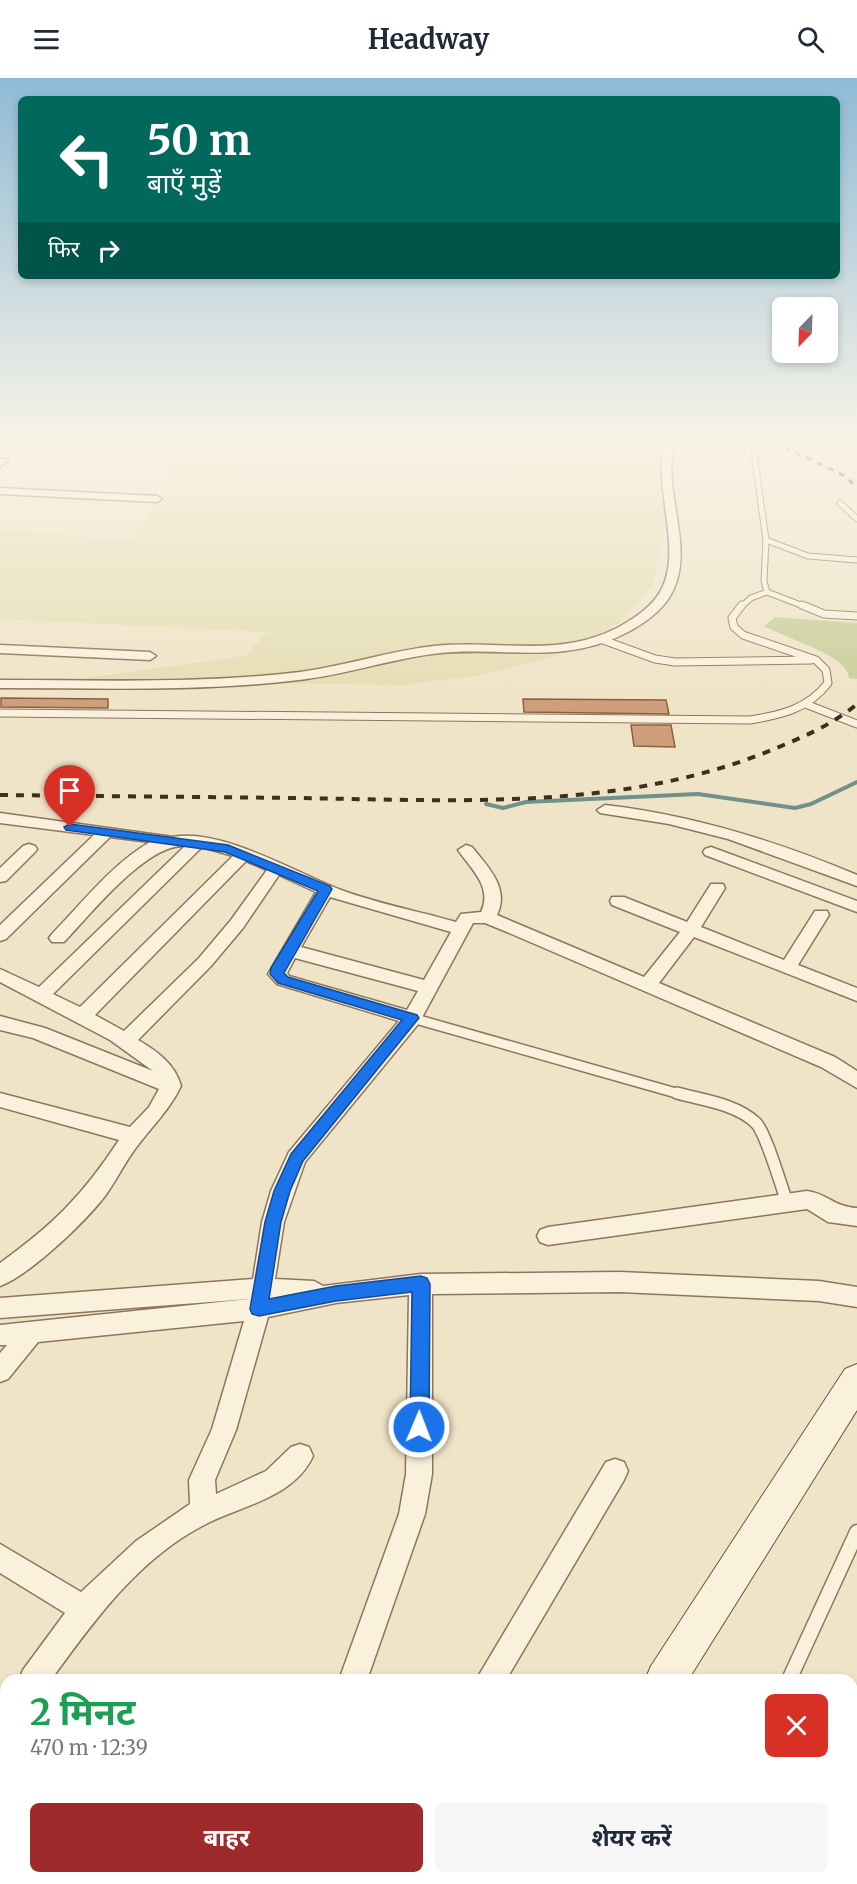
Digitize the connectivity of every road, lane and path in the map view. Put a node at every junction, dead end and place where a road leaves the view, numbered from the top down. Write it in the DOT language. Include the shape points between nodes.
graph roads {
  1 [pos="673,521"];
  2 [pos="763,521"];
  3 [pos="766,540"];
  4 [pos="857,560"];
  5 [pos="766,592"];
  6 [pos="857,616"];
  7 [pos="603,640"];
  8 [pos="0,649"];
  9 [pos="150,656"];
  10 [pos="816,660"];
  11 [pos="0,684"];
  12 [pos="808,705"];
  13 [pos="0,713"];
  14 [pos="857,724"];
  15 [pos="606,810"];
  16 [pos="0,818"];
  17 [pos="105,833"];
  18 [pos="171,841"];
  19 [pos="197,843"];
  20 [pos="30,849"];
  21 [pos="466,850"];
  22 [pos="711,852"];
  23 [pos="244,854"];
  24 [pos="277,867"];
  25 [pos="0,877"];
  26 [pos="857,880"];
  27 [pos="717,888"];
  28 [pos="326,889"];
  29 [pos="618,901"];
  30 [pos="857,907"];
  31 [pos="821,915"];
  32 [pos="487,917"];
  33 [pos="460,929"];
  34 [pos="692,930"];
  35 [pos="0,935"];
  36 [pos="58,938"];
  37 [pos="289,950"];
  38 [pos="788,967"];
  39 [pos="0,975"];
  40 [pos="647,985"];
  41 [pos="427,987"];
  42 [pos="857,995"];
  43 [pos="40,996"];
  44 [pos="81,1018"];
  45 [pos="412,1018"];
  46 [pos="0,1023"];
  47 [pos="126,1041"];
  48 [pos="857,1081"];
  49 [pos="171,1086"];
  50 [pos="0,1100"];
  51 [pos="134,1136"];
  52 [pos="787,1202"];
  53 [pos="857,1217"];
  54 [pos="548,1236"];
  55 [pos="0,1276"];
  56 [pos="421,1284"];
  57 [pos="857,1297"];
  58 [pos="260,1298"];
  59 [pos="0,1308"];
  60 [pos="31,1333"];
  61 [pos="0,1335"];
  62 [pos="0,1371"];
  63 [pos="857,1380"];
  64 [pos="300,1456"];
  65 [pos="615,1471"];
  66 [pos="204,1512"];
  67 [pos="857,1532"];
  68 [pos="0,1557"];
  69 [pos="85,1610"];
  70 [pos="37,1674"];
  71 [pos="354,1674"];
  72 [pos="494,1674"];
  73 [pos="669,1674"];
  74 [pos="792,1674"];
  1 -- 7 [label="street" via="672,578 665,596 644,619"];
  2 -- 3 [label="lane"];
  3 -- 4 [label="lane" via="808,556"];
  3 -- 5 [label="lane"];
  5 -- 6 [label="lane" via="824,614"];
  5 -- 10 [label="lane" via="746,601 732,618 734,627 743,635"];
  7 -- 10 [label="lane" via="675,662"];
  7 -- 11 [label="street" via="570,651 459,647 431,650 298,676 112,684"];
  8 -- 9 [label="street"];
  10 -- 12 [label="lane" via="826,670 828,683 820,697"];
  12 -- 13 [label="lane" via="750,720 693,722"];
  12 -- 14 [label="lane"];
  15 -- 26 [label="street" via="686,821"];
  16 -- 17 [label="street"];
  17 -- 18 [label="street"];
  17 -- 35 [label="street"];
  18 -- 19 [label="street"];
  18 -- 36 [label="street" via="156,845 141,857"];
  19 -- 23 [label="street"];
  19 -- 43 [label="street"];
  20 -- 25 [label="street"];
  21 -- 32 [label="street" via="492,891 494,900"];
  22 -- 30 [label="street"];
  23 -- 24 [label="street"];
  23 -- 44 [label="street"];
  24 -- 28 [label="street"];
  24 -- 47 [label="street" via="205,962"];
  27 -- 34 [label="street"];
  28 -- 33 [label="street"];
  28 -- 37 [label="street"];
  29 -- 34 [label="street"];
  31 -- 38 [label="street"];
  32 -- 33 [label="street" via="467,918"];
  32 -- 40 [label="street"];
  33 -- 41 [label="street"];
  34 -- 38 [label="street"];
  34 -- 40 [label="street"];
  37 -- 41 [label="street"];
  37 -- 45 [label="street" via="278,968 277,974 283,980"];
  38 -- 42 [label="street"];
  39 -- 43 [label="street"];
  40 -- 48 [label="street" via="828,1062"];
  41 -- 45 [label="street"];
  43 -- 44 [label="street"];
  44 -- 47 [label="street"];
  45 -- 52 [label="lane" via="747,1116 758,1125"];
  45 -- 58 [label="street" via="296,1158 273,1222"];
  46 -- 49 [label="street" via="38,1033"];
  47 -- 49 [label="street" via="157,1063 169,1076"];
  49 -- 51 [label="street" via="168,1097"];
  50 -- 51 [label="street"];
  51 -- 55 [label="street" via="93,1195 41,1245"];
  52 -- 53 [label="street" via="815,1201 836,1216"];
  52 -- 54 [label="street"];
  56 -- 57 [label="street" via="632,1283 807,1290"];
  56 -- 58 [label="street"];
  56 -- 71 [label="street" via="418,1474 412,1514"];
  58 -- 59 [label="street"];
  58 -- 60 [label="street"];
  58 -- 66 [label="street" via="224,1430 202,1480"];
  60 -- 61 [label="street"];
  60 -- 62 [label="street"];
  63 -- 73 [label="main road"];
  64 -- 66 [label="street" via="275,1480"];
  65 -- 72 [label="street"];
  66 -- 69 [label="street" via="145,1550"];
  67 -- 74 [label="lane"];
  68 -- 69 [label="street"];
  69 -- 70 [label="street"];
}
